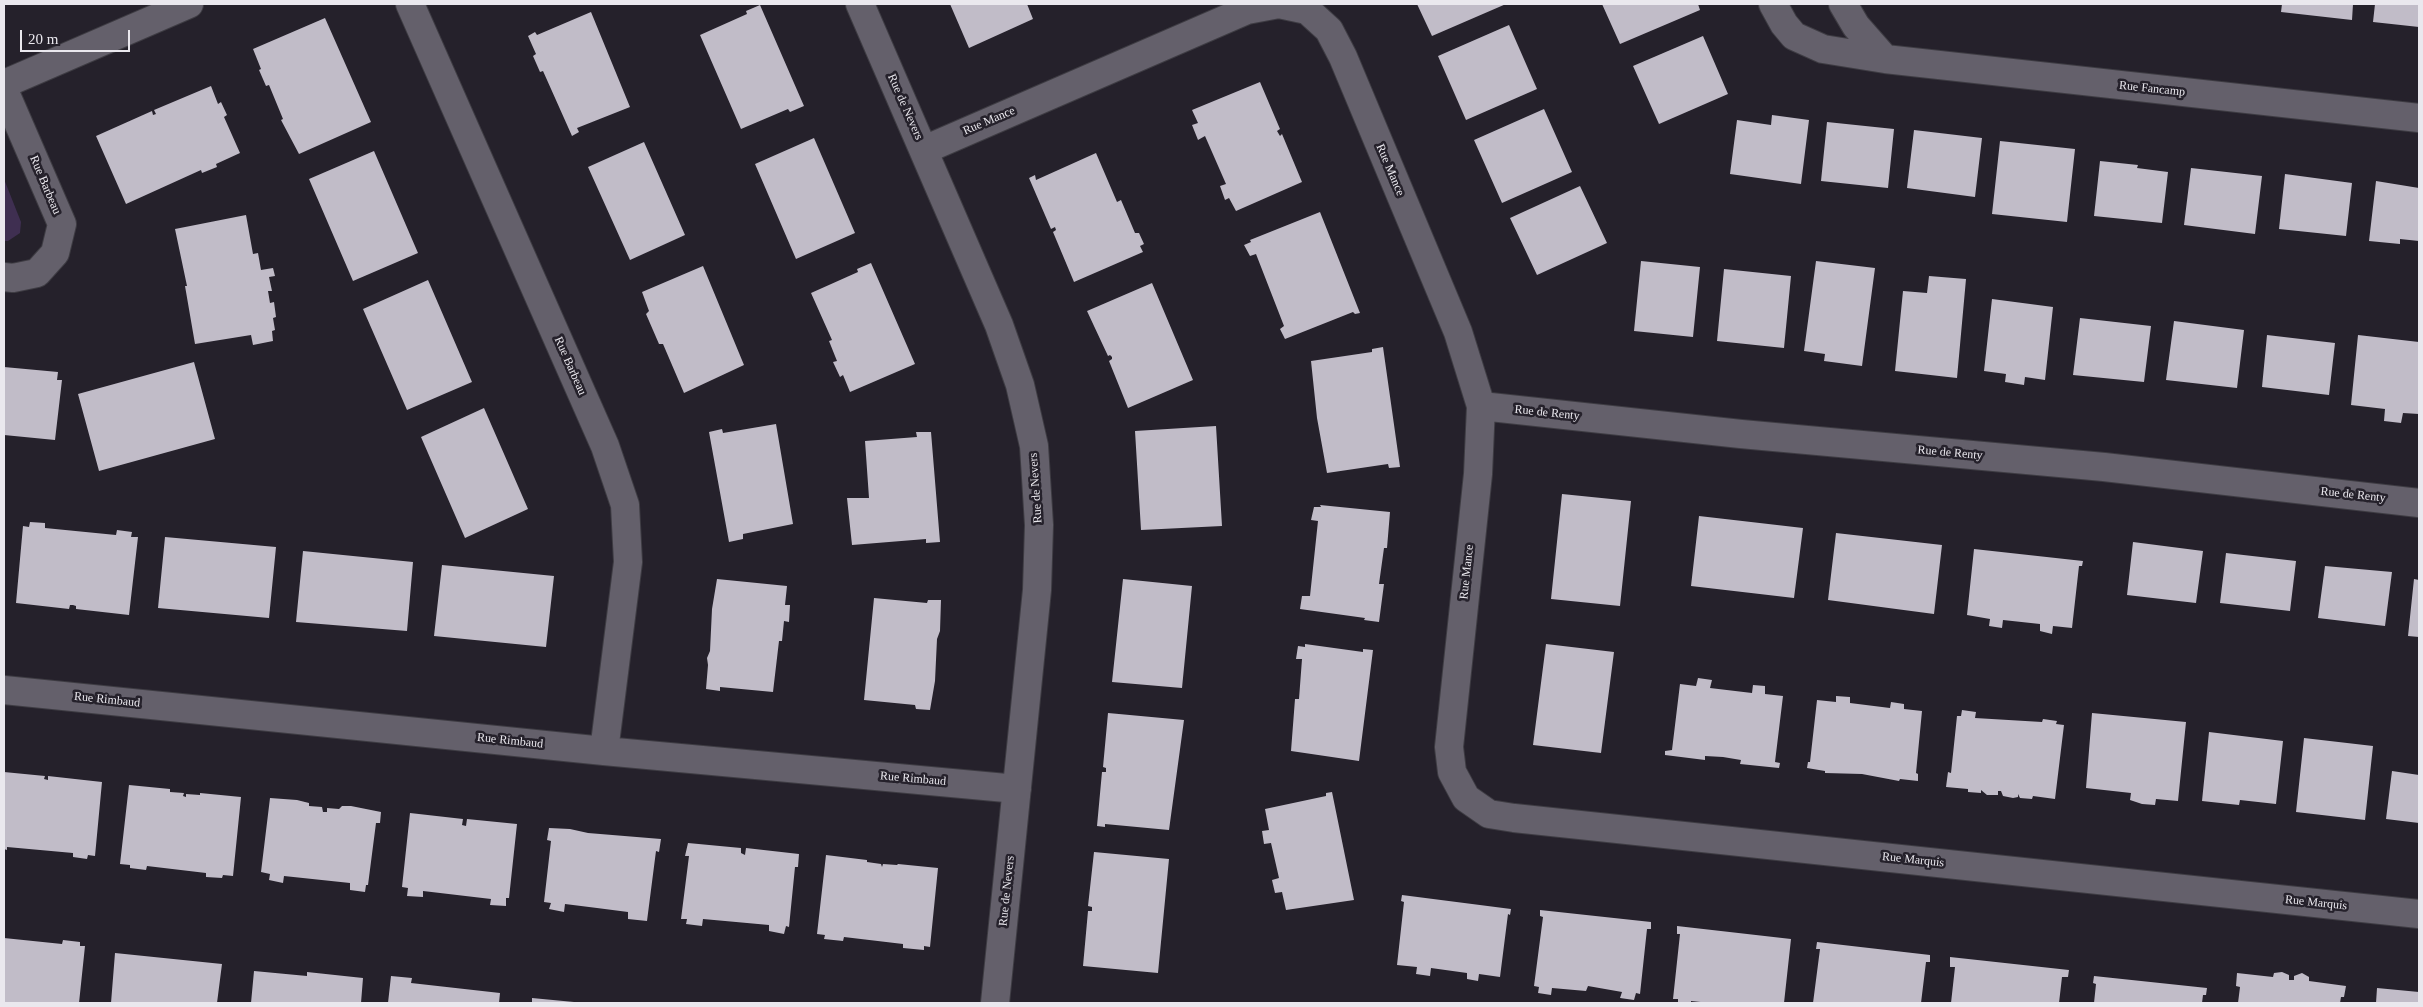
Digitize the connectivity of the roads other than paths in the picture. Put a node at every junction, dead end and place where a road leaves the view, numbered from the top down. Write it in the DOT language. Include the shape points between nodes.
graph roads {
  1 [pos="189,4"];
  2 [pos="410,4"];
  3 [pos="860,4"];
  4 [pos="1773,4"];
  5 [pos="1843,4"];
  6 [pos="1885,59"];
  7 [pos="4,84"];
  8 [pos="4,90"];
  9 [pos="2419,118"];
  10 [pos="924,150"];
  11 [pos="4,277"];
  12 [pos="1481,406"];
  13 [pos="2419,503"];
  14 [pos="4,690"];
  15 [pos="1449,747"];
  16 [pos="604,751"];
  17 [pos="1017,789"];
  18 [pos="2419,914"];
  19 [pos="995,1003"];
  1 -- 7 [label="street"];
  2 -- 16 [label="street, Rue Barbeau" via="604,446 624,505 628,562"];
  3 -- 10 [label="street, Rue de Nevers"];
  4 -- 6 [label="street, Rue Fancamp" via="1794,36 1808,44"];
  5 -- 6 [label="street" via="1856,26"];
  6 -- 9 [label="street, Rue Fancamp"];
  8 -- 11 [label="street, Rue Barbeau" via="62,224 55,253 37,273"];
  10 -- 12 [label="street, Rue Mance" via="1247,10 1279,4 1307,10 1329,30 1343,57 1458,332"];
  10 -- 17 [label="street, Rue de Nevers" via="999,325 1020,385 1034,446 1039,525 1037,590"];
  12 -- 13 [label="street, Rue de Renty" via="1741,434 2104,467"];
  12 -- 15 [label="street, Rue Mance" via="1478,474"];
  14 -- 16 [label="street, Rue Rimbaud"];
  15 -- 18 [label="street, Rue Marquis" via="1452,772 1466,798 1489,814"];
  16 -- 17 [label="street, Rue Rimbaud"];
  17 -- 19 [label="street, Rue de Nevers"];
}
